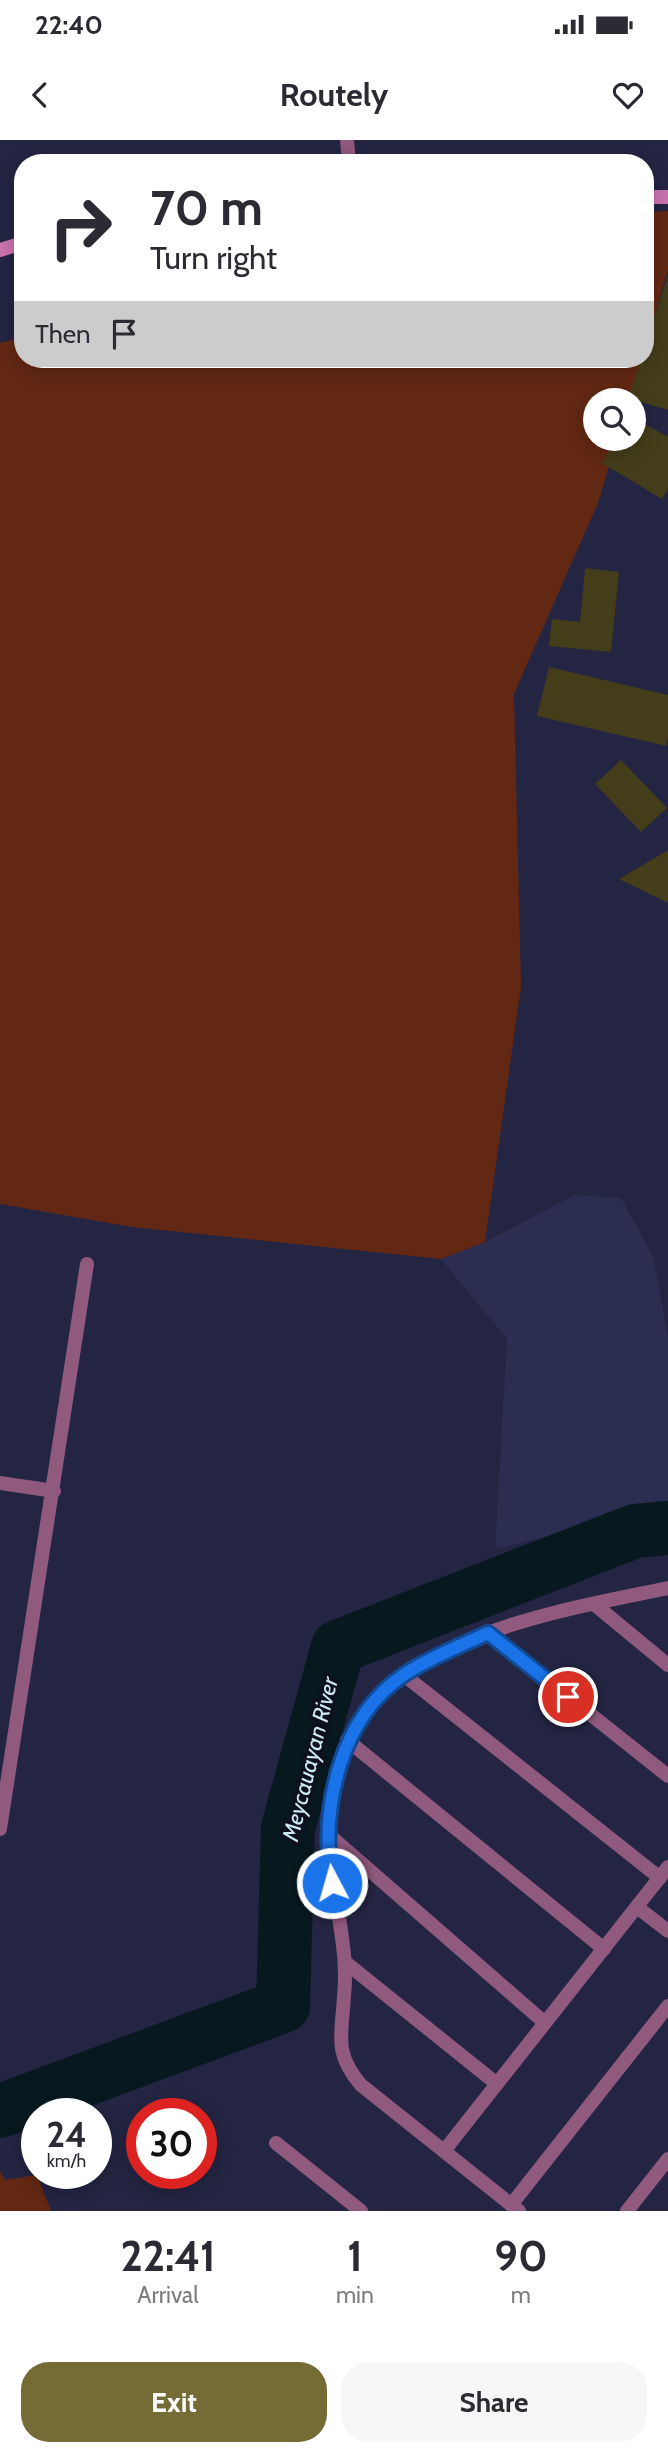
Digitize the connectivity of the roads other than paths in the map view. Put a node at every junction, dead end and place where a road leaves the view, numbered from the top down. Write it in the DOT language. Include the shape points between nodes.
graph roads {
  1 [pos="88,1264"];
  2 [pos="0,1483"];
  3 [pos="54,1491"];
  4 [pos="668,1588"];
  5 [pos="594,1604"];
  6 [pos="488,1633"];
  7 [pos="668,1665"];
  8 [pos="404,1675"];
  9 [pos="347,1741"];
  10 [pos="668,1776"];
  11 [pos="0,1829"];
  12 [pos="328,1835"];
  13 [pos="664,1873"];
  14 [pos="637,1906"];
  15 [pos="668,1931"];
  16 [pos="604,1949"];
  17 [pos="345,1962"];
  18 [pos="668,2006"];
  19 [pos="545,2023"];
  20 [pos="497,2084"];
  21 [pos="276,2143"];
  22 [pos="444,2151"];
  23 [pos="668,2159"];
  24 [pos="515,2208"];
  25 [pos="361,2211"];
  26 [pos="627,2211"];
  1 -- 3 [label="street"];
  2 -- 3 [label="street"];
  3 -- 11 [label="street"];
  4 -- 5 [label="street"];
  5 -- 6 [label="street"];
  5 -- 7 [label="street"];
  6 -- 8 [label="street"];
  6 -- 10 [label="street"];
  8 -- 9 [label="street" via="372,1704"];
  8 -- 13 [label="street"];
  9 -- 12 [label="street"];
  9 -- 16 [label="street"];
  12 -- 17 [label="street"];
  12 -- 19 [label="street"];
  13 -- 14 [label="street"];
  14 -- 15 [label="street"];
  14 -- 16 [label="street"];
  16 -- 19 [label="street"];
  17 -- 20 [label="street"];
  17 -- 22 [label="street" via="340,2032 348,2070"];
  18 -- 24 [label="street"];
  19 -- 20 [label="street"];
  20 -- 22 [label="street"];
  21 -- 25 [label="street"];
  22 -- 24 [label="street"];
  23 -- 26 [label="street"];
}
